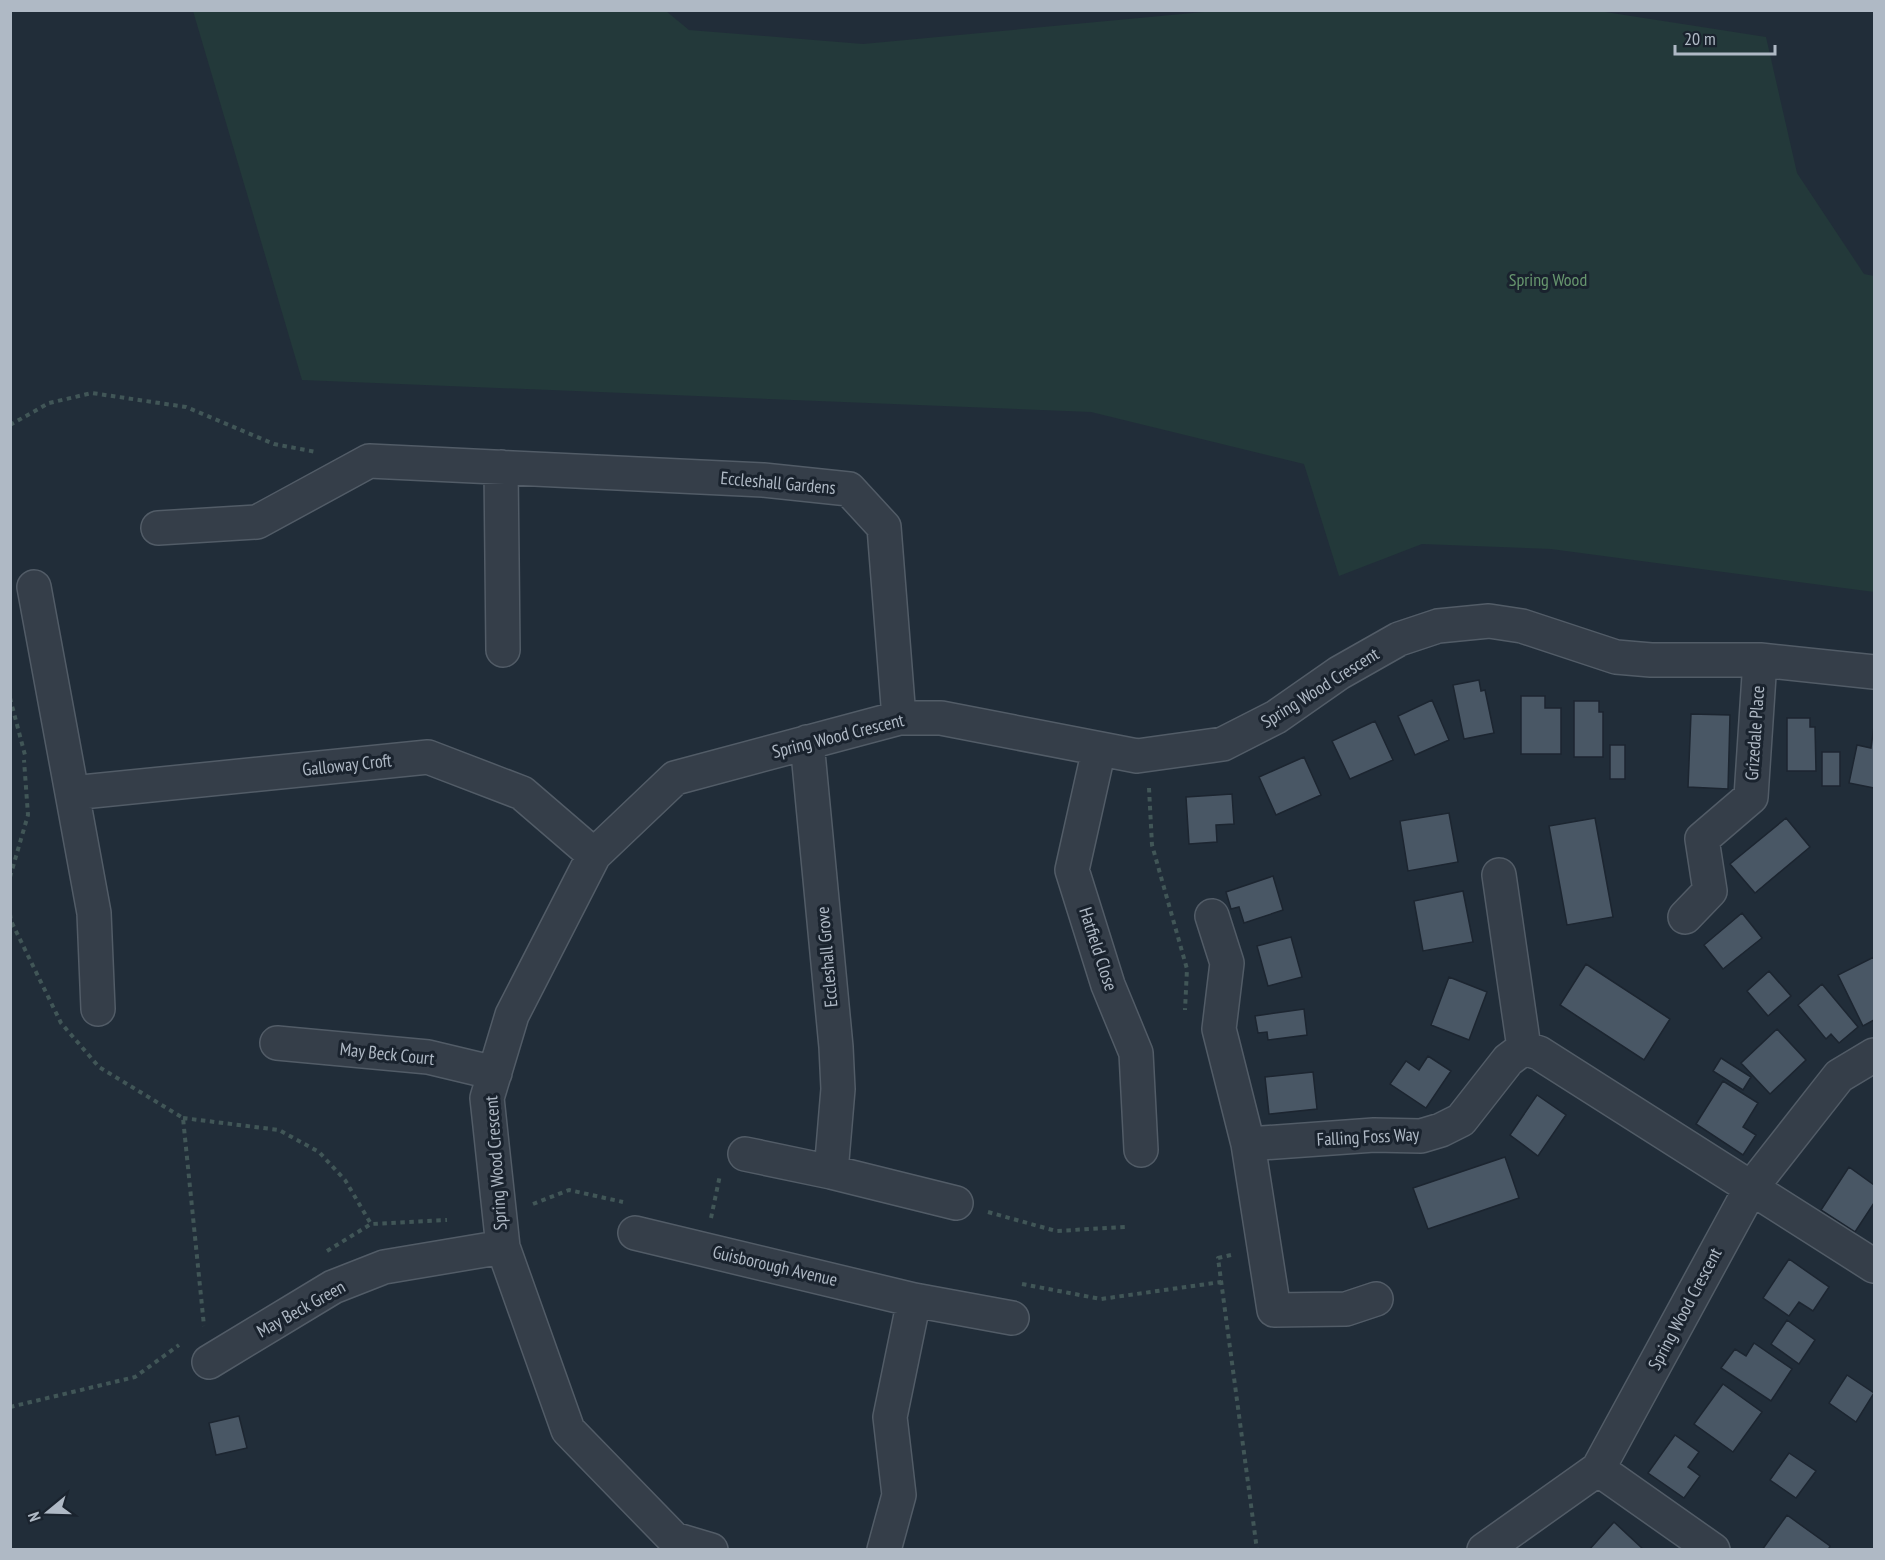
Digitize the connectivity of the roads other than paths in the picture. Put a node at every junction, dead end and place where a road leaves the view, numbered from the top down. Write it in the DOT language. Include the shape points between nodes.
graph roads {
  1 [pos="501,467"];
  2 [pos="158,528"];
  3 [pos="34,587"];
  4 [pos="503,650"];
  5 [pos="1760,660"];
  6 [pos="1875,672"];
  7 [pos="899,718"];
  8 [pos="807,742"];
  9 [pos="1098,749"];
  10 [pos="72,793"];
  11 [pos="594,855"];
  12 [pos="1499,875"];
  13 [pos="1212,916"];
  14 [pos="1685,917"];
  15 [pos="99,1009"];
  16 [pos="277,1043"];
  17 [pos="1524,1048"];
  18 [pos="1875,1054"];
  19 [pos="495,1073"];
  20 [pos="1248,1144"];
  21 [pos="1141,1150"];
  22 [pos="744,1154"];
  23 [pos="831,1172"];
  24 [pos="1751,1188"];
  25 [pos="956,1203"];
  26 [pos="635,1233"];
  27 [pos="503,1247"];
  28 [pos="1875,1266"];
  29 [pos="1376,1299"];
  30 [pos="914,1300"];
  31 [pos="1012,1318"];
  32 [pos="209,1362"];
  33 [pos="1598,1469"];
  34 [pos="711,1550"];
  35 [pos="884,1550"];
  36 [pos="1484,1550"];
  37 [pos="1713,1550"];
  1 -- 2 [label="street, Eccleshall Gardens" via="369,461 257,522"];
  1 -- 4 [label="street"];
  1 -- 7 [label="street, Eccleshall Gardens" via="763,480 849,489 884,527"];
  3 -- 10 [label="street"];
  5 -- 6 [label="street, Spring Wood Crescent"];
  5 -- 9 [label="street, Spring Wood Crescent" via="1616,657 1522,626 1489,621 1438,626 1399,639 1339,673 1276,717 1223,744 1137,756"];
  5 -- 14 [label="street, Grizedale Place" via="1751,797 1702,839 1710,891"];
  7 -- 8 [label="street, Spring Wood Crescent"];
  7 -- 9 [label="street, Spring Wood Crescent" via="941,718"];
  8 -- 11 [label="street, Spring Wood Crescent" via="675,778"];
  8 -- 23 [label="street, Eccleshall Grove" via="836,1047"];
  9 -- 21 [label="street, Hatfield Close" via="1072,870 1108,985 1136,1053"];
  10 -- 11 [label="street, Galloway Croft" via="428,757 522,793"];
  10 -- 15 [label="street" via="94,913"];
  11 -- 19 [label="street, Spring Wood Crescent" via="512,1015"];
  12 -- 17 [label="street"];
  13 -- 20 [label="street" via="1227,963 1219,1029"];
  16 -- 19 [label="street, May Beck Court" via="429,1057"];
  17 -- 20 [label="street, Falling Foss Way" via="1508,1060 1461,1120 1441,1130 1420,1136"];
  17 -- 24 [label="street" via="1539,1053"];
  18 -- 24 [label="street, Spring Wood Crescent" via="1839,1076"];
  19 -- 27 [label="street, Spring Wood Crescent" via="488,1098"];
  20 -- 29 [label="street" via="1274,1310 1346,1309"];
  22 -- 23 [label="street"];
  23 -- 25 [label="street"];
  24 -- 28 [label="street"];
  24 -- 33 [label="street, Spring Wood Crescent"];
  26 -- 30 [label="street, Guisborough Avenue"];
  27 -- 32 [label="street, May Beck Green" via="384,1267 333,1287"];
  27 -- 34 [label="street, Spring Wood Crescent" via="568,1430 674,1539"];
  30 -- 31 [label="street, Guisborough Avenue"];
  30 -- 35 [label="street" via="890,1418 899,1494"];
  33 -- 36 [label="street, Spring Wood Crescent"];
  33 -- 37 [label="street"];
}
